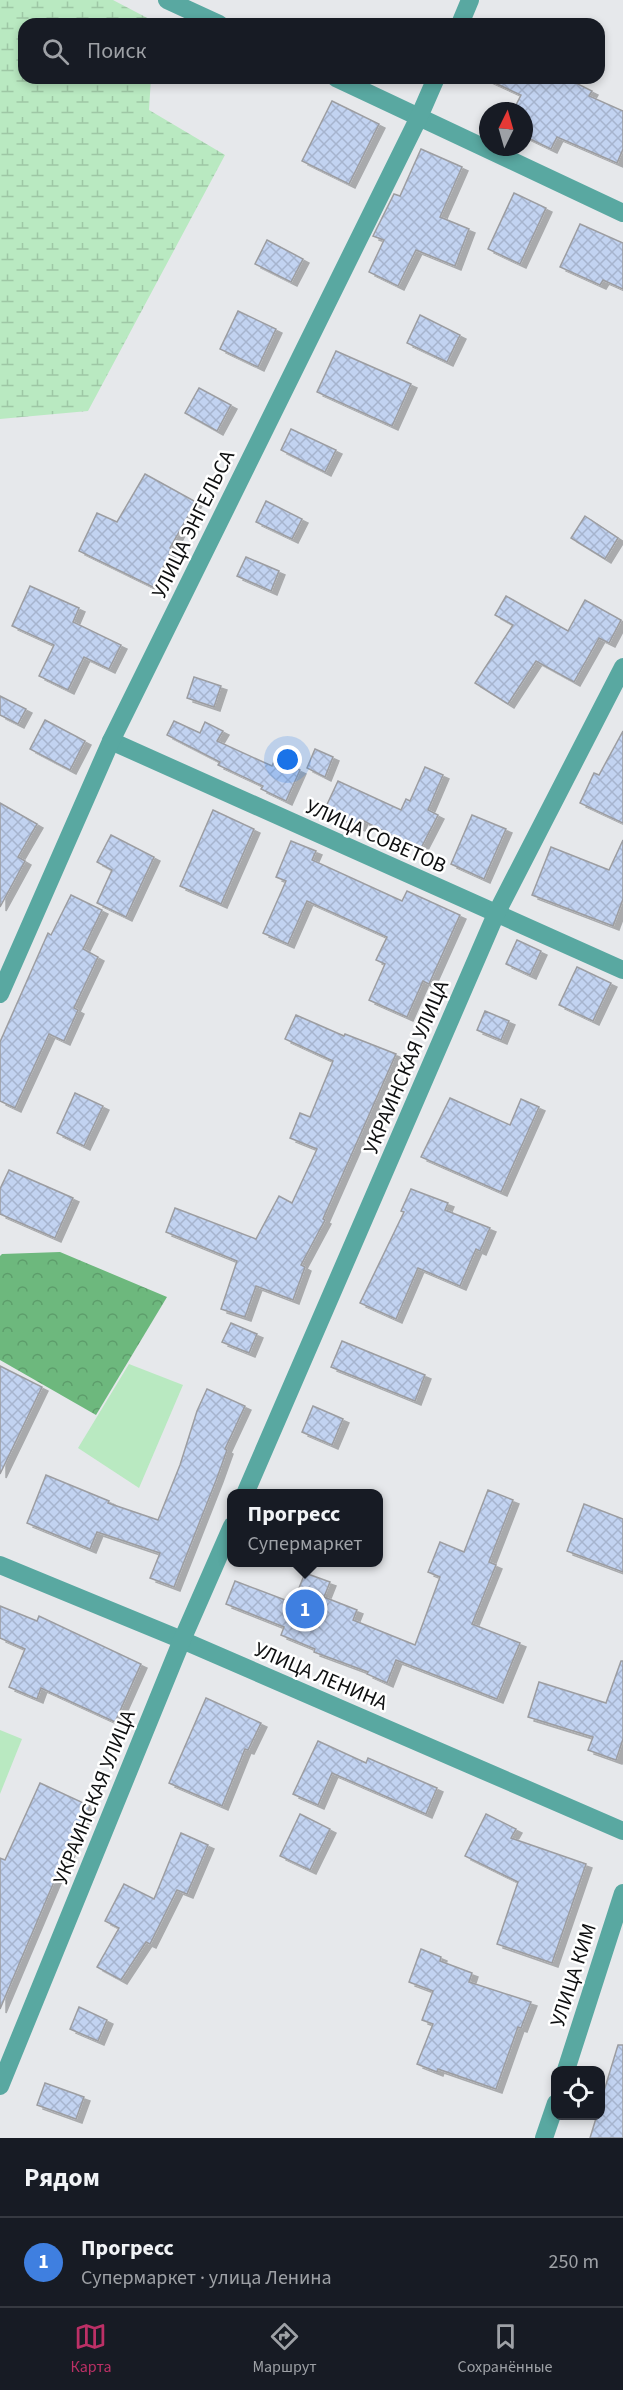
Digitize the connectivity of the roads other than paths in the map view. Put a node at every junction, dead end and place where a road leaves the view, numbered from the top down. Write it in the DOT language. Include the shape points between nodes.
graph roads {
  1 [pos="167,0"];
  2 [pos="470,0"];
  3 [pos="206,18"];
  4 [pos="462,18"];
  5 [pos="349,84"];
  6 [pos="433,84"];
  7 [pos="419,117"];
  8 [pos="623,213"];
  9 [pos="623,667"];
  10 [pos="111,741"];
  11 [pos="496,914"];
  12 [pos="623,970"];
  13 [pos="0,994"];
  14 [pos="248,1489"];
  15 [pos="227,1535"];
  16 [pos="0,1565"];
  17 [pos="182,1640"];
  18 [pos="623,1831"];
  19 [pos="623,1893"];
  20 [pos="567,2066"];
  21 [pos="0,2086"];
  22 [pos="551,2116"];
  23 [pos="544,2138"];
  1 -- 3 [label="street"];
  2 -- 4 [label="street"];
  5 -- 7 [label="street"];
  6 -- 7 [label="street, УЛИЦА ЭНГЕЛЬСА"];
  7 -- 8 [label="street"];
  7 -- 10 [label="street, УЛИЦА ЭНГЕЛЬСА"];
  9 -- 11 [label="street, УКРАИНСКАЯ УЛИЦА"];
  10 -- 11 [label="street, УЛИЦА СОВЕТОВ"];
  10 -- 13 [label="street, УЛИЦА ЭНГЕЛЬСА"];
  11 -- 12 [label="street, УЛИЦА СОВЕТОВ"];
  11 -- 14 [label="street, УКРАИНСКАЯ УЛИЦА"];
  15 -- 17 [label="street, УКРАИНСКАЯ УЛИЦА"];
  16 -- 17 [label="street, УЛИЦА ЛЕНИНА"];
  17 -- 18 [label="street, УЛИЦА ЛЕНИНА"];
  17 -- 21 [label="street, УКРАИНСКАЯ УЛИЦА"];
  19 -- 20 [label="street, УЛИЦА КИМ"];
  22 -- 23 [label="street"];
}
